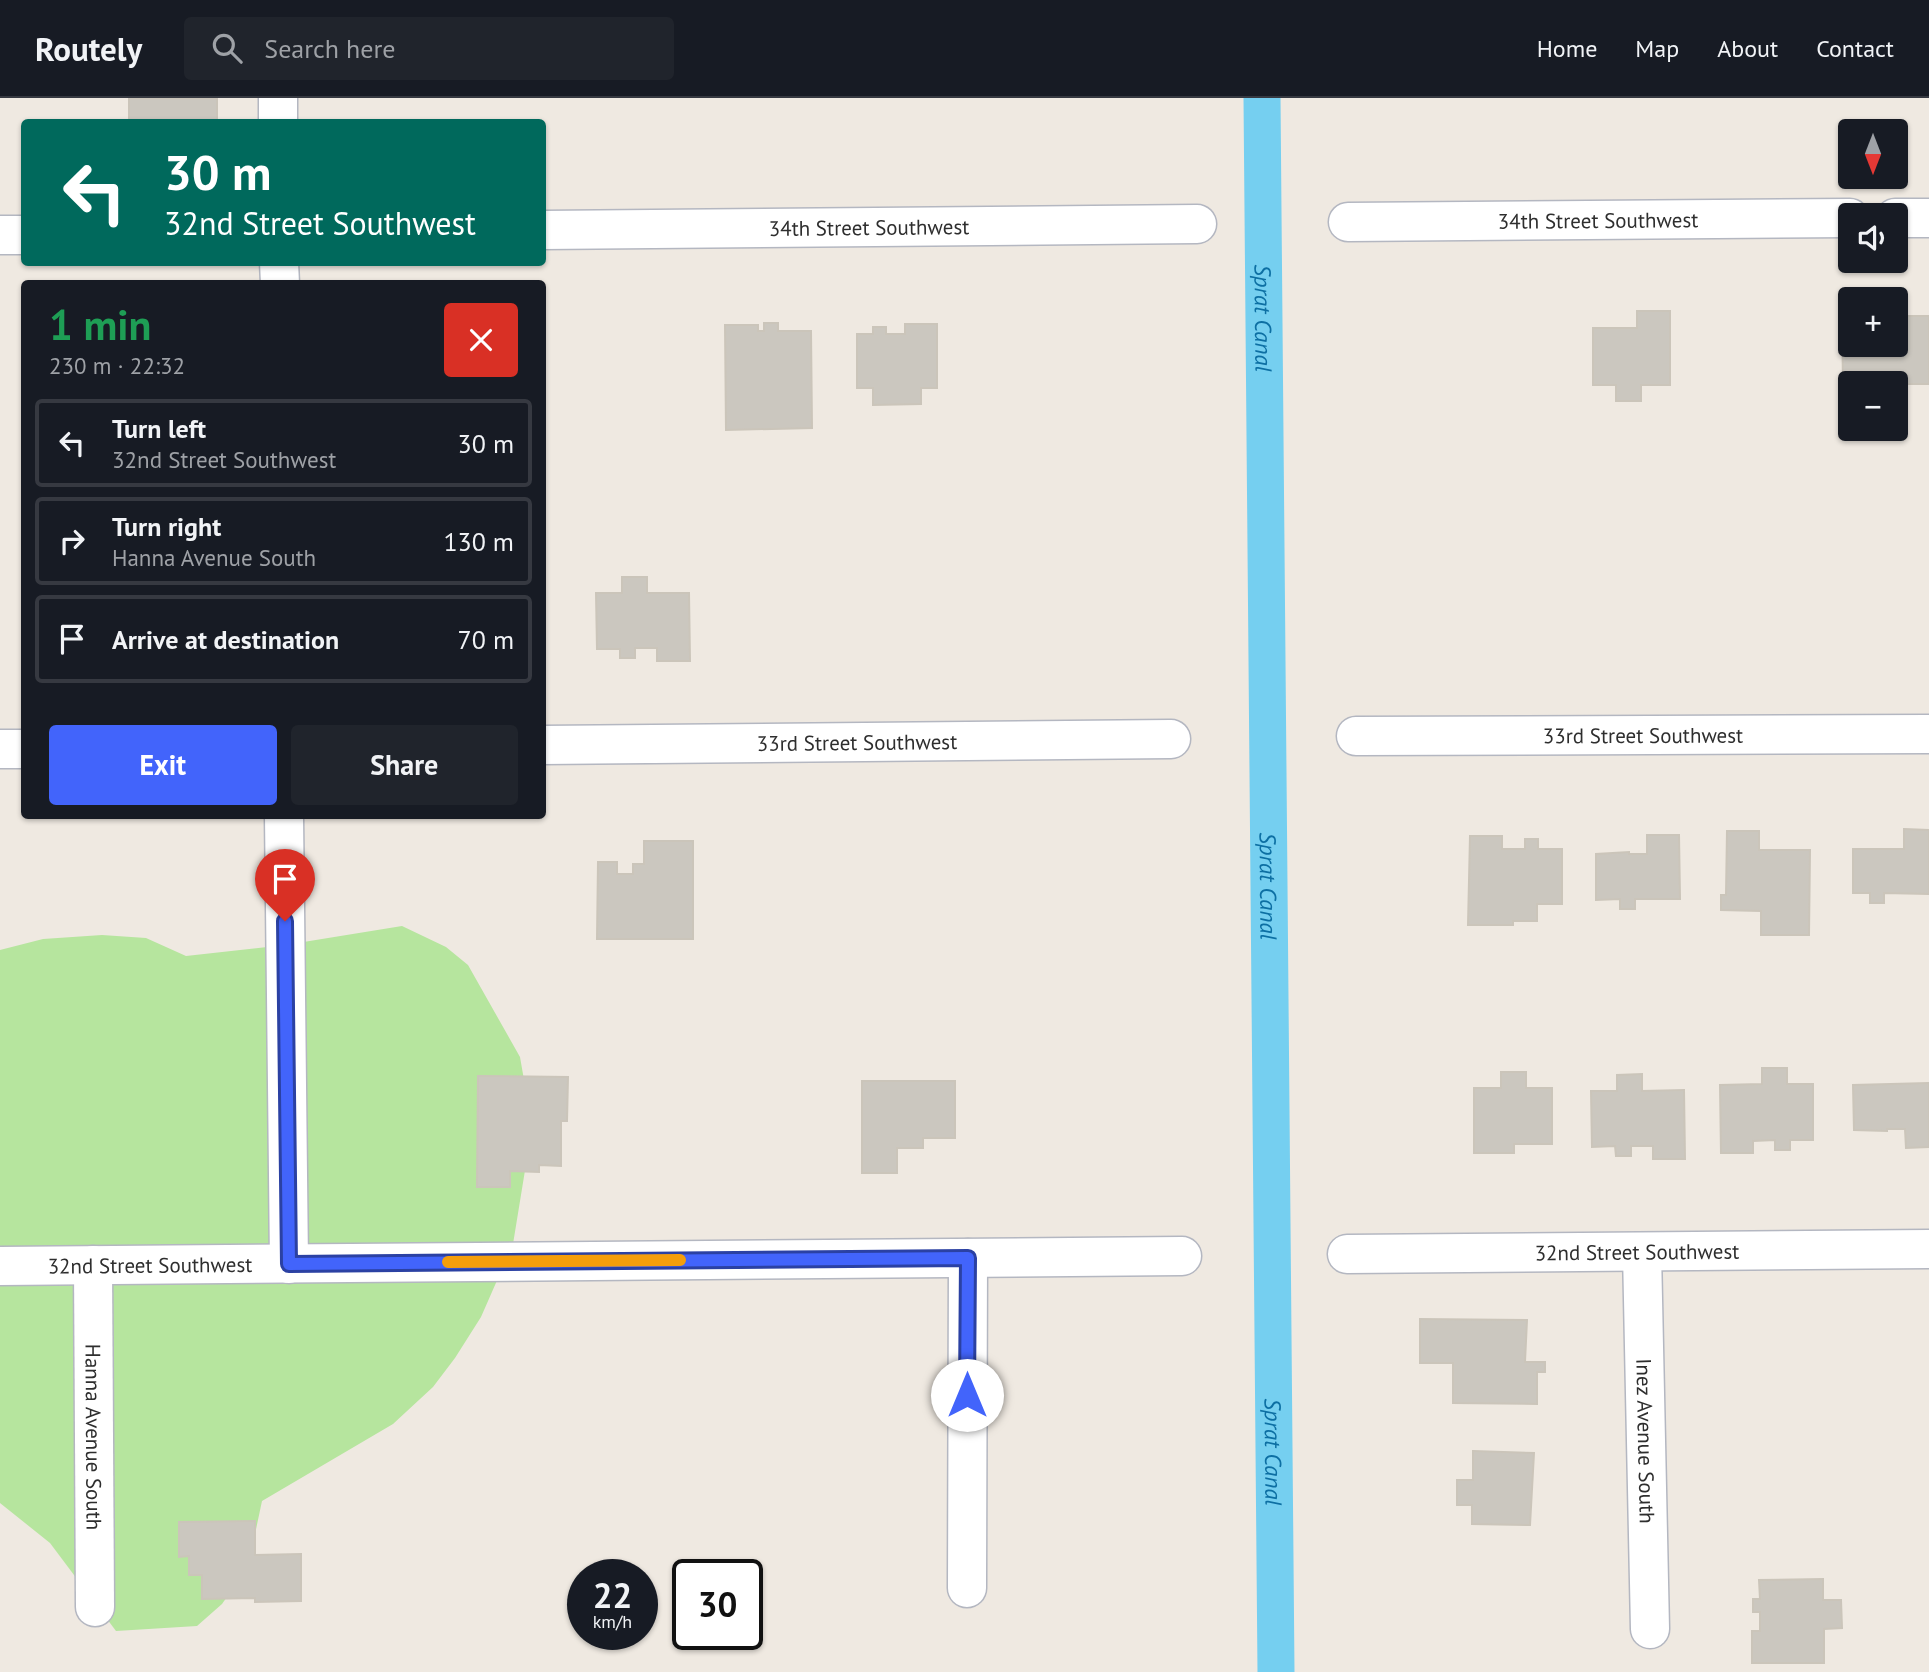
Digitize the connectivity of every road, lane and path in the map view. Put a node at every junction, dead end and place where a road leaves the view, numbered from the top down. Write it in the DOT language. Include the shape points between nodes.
graph roads {
  1 [pos="278,98"];
  2 [pos="278,119"];
  3 [pos="1838,218"];
  4 [pos="1908,218"];
  5 [pos="1929,218"];
  6 [pos="1348,222"];
  7 [pos="1197,224"];
  8 [pos="546,230"];
  9 [pos="0,235"];
  10 [pos="21,235"];
  11 [pos="1929,734"];
  12 [pos="1356,736"];
  13 [pos="1171,739"];
  14 [pos="546,744"];
  15 [pos="0,749"];
  16 [pos="21,749"];
  17 [pos="284,819"];
  18 [pos="1929,1249"];
  19 [pos="1642,1252"];
  20 [pos="1347,1254"];
  21 [pos="1182,1256"];
  22 [pos="968,1258"];
  23 [pos="289,1264"];
  24 [pos="93,1265"];
  25 [pos="0,1266"];
  26 [pos="967,1588"];
  27 [pos="96,1607"];
  28 [pos="1650,1629"];
  1 -- 2 [label="street"];
  3 -- 6 [label="street, 34th Street Southwest"];
  4 -- 5 [label="street"];
  7 -- 8 [label="street, 34th Street Southwest"];
  9 -- 10 [label="street"];
  11 -- 12 [label="street, 33rd Street Southwest"];
  13 -- 14 [label="street, 33rd Street Southwest"];
  15 -- 16 [label="street"];
  17 -- 23 [label="street"];
  18 -- 19 [label="street, 32nd Street Southwest"];
  19 -- 20 [label="street, 32nd Street Southwest"];
  19 -- 28 [label="street, Inez Avenue South"];
  21 -- 22 [label="street, 32nd Street Southwest"];
  22 -- 23 [label="street, 32nd Street Southwest"];
  22 -- 26 [label="street"];
  23 -- 24 [label="street, 32nd Street Southwest"];
  24 -- 25 [label="street, 32nd Street Southwest"];
  24 -- 27 [label="street, Hanna Avenue South"];
}
